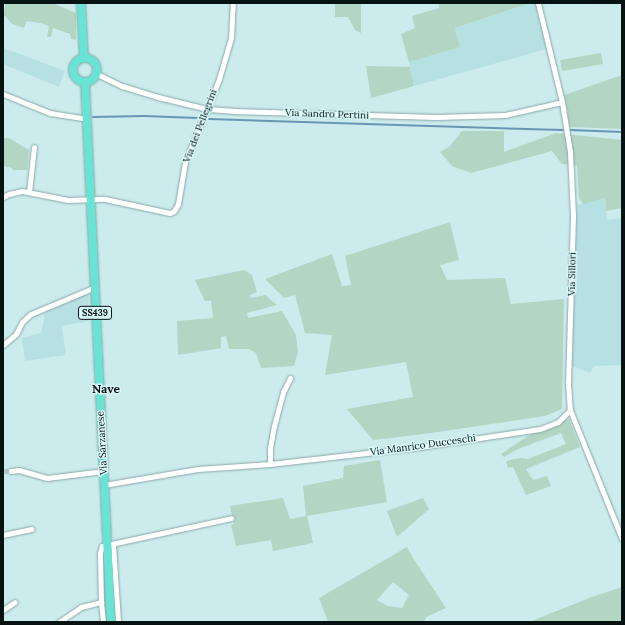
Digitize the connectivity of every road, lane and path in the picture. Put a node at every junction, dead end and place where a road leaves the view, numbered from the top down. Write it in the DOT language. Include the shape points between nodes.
graph roads {
  1 [pos="81,3"];
  2 [pos="233,3"];
  3 [pos="538,3"];
  4 [pos="84,58"];
  5 [pos="97,74"];
  6 [pos="85,82"];
  7 [pos="3,94"];
  8 [pos="562,102"];
  9 [pos="207,109"];
  10 [pos="86,119"];
  11 [pos="34,147"];
  12 [pos="29,192"];
  13 [pos="3,197"];
  14 [pos="89,199"];
  15 [pos="93,288"];
  16 [pos="3,345"];
  17 [pos="290,378"];
  18 [pos="570,410"];
  19 [pos="270,464"];
  20 [pos="11,471"];
  21 [pos="104,471"];
  22 [pos="104,485"];
  23 [pos="231,518"];
  24 [pos="30,529"];
  25 [pos="3,535"];
  26 [pos="622,539"];
  27 [pos="110,544"];
  28 [pos="15,602"];
  29 [pos="101,602"];
  30 [pos="3,610"];
  31 [pos="59,622"];
  32 [pos="103,622"];
  33 [pos="110,622"];
  34 [pos="118,622"];
  1 -- 4 [label="main road"];
  2 -- 9 [label="street, Via dei Pellegrini" via="231,38"];
  3 -- 8 [label="street, Via Sillori"];
  4 -- 5 [label="main road" via="95,62"];
  4 -- 6 [label="main road" via="77,62 74,69 75,77"];
  5 -- 6 [label="main road" via="92,80"];
  5 -- 9 [label="street, Via Sandro Pertini" via="122,86"];
  6 -- 10 [label="main road, Via Sarzanese / SS439"];
  7 -- 10 [label="street" via="50,113"];
  8 -- 9 [label="street, Via Sandro Pertini" via="505,115 436,117"];
  8 -- 18 [label="street, Via Sillori" via="570,152 573,216 568,382"];
  9 -- 14 [label="street, Via dei Pellegrini" via="185,162 178,204 174,211 105,199"];
  10 -- 14 [label="main road, Via Sarzanese / SS439"];
  11 -- 12 [label="street"];
  12 -- 13 [label="street" via="16,192"];
  12 -- 14 [label="street" via="68,200"];
  14 -- 15 [label="main road, Via Sarzanese / SS439"];
  15 -- 16 [label="street" via="31,314 22,322 16,334"];
  15 -- 21 [label="main road, Via Sarzanese / SS439"];
  17 -- 19 [label="street" via="283,392 274,426"];
  18 -- 19 [label="street, Via Manrico Ducceschi" via="558,422 540,429 419,447"];
  18 -- 26 [label="street, Via Sillori"];
  19 -- 22 [label="street, Via Manrico Ducceschi" via="191,470"];
  20 -- 21 [label="street" via="20,470 47,478"];
  21 -- 22 [label="main road, Via Sarzanese / SS439"];
  22 -- 27 [label="main road, Via Sarzanese / SS439"];
  23 -- 27 [label="street"];
  24 -- 25 [label="street"];
  27 -- 29 [label="street" via="100,549"];
  27 -- 33 [label="main road, Via Sarzanese / SS439"];
  27 -- 34 [label="street"];
  28 -- 30 [label="street"];
  29 -- 31 [label="street" via="81,607"];
  29 -- 32 [label="street"];
}
